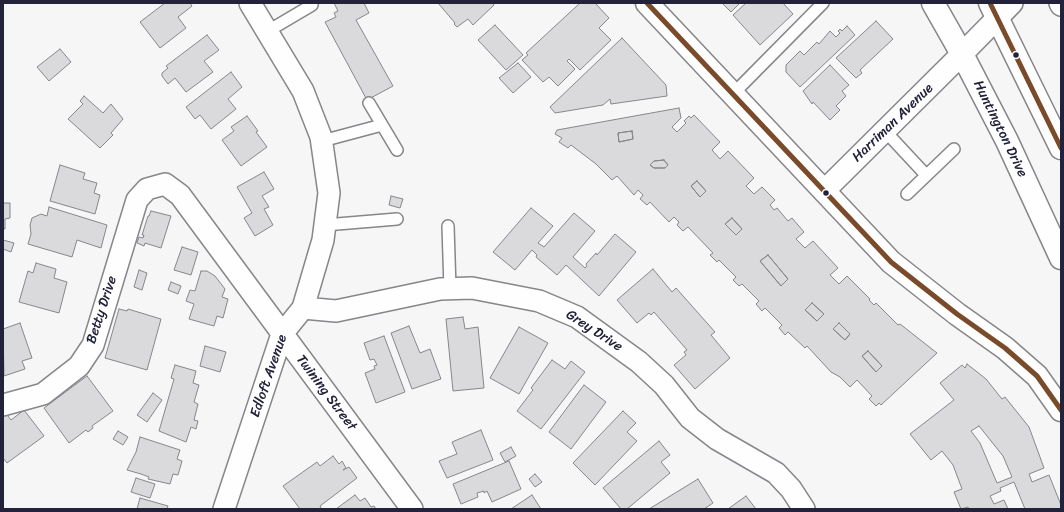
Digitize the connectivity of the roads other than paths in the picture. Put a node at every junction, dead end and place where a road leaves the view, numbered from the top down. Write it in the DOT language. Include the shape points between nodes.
graph roads {
  1 [pos="250,3"];
  2 [pos="822,3"];
  3 [pos="933,3"];
  4 [pos="651,4"];
  5 [pos="312,5"];
  6 [pos="1000,7"];
  7 [pos="268,31"];
  8 [pos="962,54"];
  9 [pos="732,94"];
  10 [pos="369,103"];
  11 [pos="382,125"];
  12 [pos="885,131"];
  13 [pos="322,141"];
  14 [pos="1061,148"];
  15 [pos="954,149"];
  16 [pos="397,150"];
  17 [pos="926,175"];
  18 [pos="165,184"];
  19 [pos="824,191"];
  20 [pos="907,194"];
  21 [pos="397,219"];
  22 [pos="325,225"];
  23 [pos="448,226"];
  24 [pos="1061,258"];
  25 [pos="450,289"];
  26 [pos="303,308"];
  27 [pos="282,334"];
  28 [pos="3,405"];
  29 [pos="1061,410"];
  30 [pos="224,509"];
  31 [pos="412,509"];
  32 [pos="804,509"];
  1 -- 7 [label="street, Edloft Avenue"];
  2 -- 9 [label="lane"];
  3 -- 8 [label="street, Huntington Drive"];
  4 -- 9 [label="street"];
  5 -- 7 [label="lane"];
  6 -- 8 [label="street, Harriman Avenue"];
  6 -- 14 [label="street"];
  7 -- 13 [label="street, Edloft Avenue" via="303,91"];
  8 -- 12 [label="street, Harriman Avenue"];
  8 -- 24 [label="street, Huntington Drive" via="1007,141"];
  9 -- 19 [label="street"];
  10 -- 11 [label="lane"];
  11 -- 13 [label="lane"];
  11 -- 16 [label="lane"];
  12 -- 17 [label="lane"];
  12 -- 19 [label="street, Harriman Avenue"];
  13 -- 22 [label="street, Edloft Avenue" via="328,193"];
  15 -- 17 [label="lane"];
  17 -- 20 [label="lane"];
  18 -- 27 [label="street, Twining Street" via="180,195"];
  18 -- 28 [label="street, Betty Drive" via="147,188 137,200 93,345 79,366 43,394"];
  19 -- 29 [label="street" via="891,262 1005,348 1037,376"];
  21 -- 22 [label="lane"];
  22 -- 26 [label="street, Edloft Avenue"];
  23 -- 25 [label="lane"];
  25 -- 26 [label="street, Grey Drive" via="336,310"];
  25 -- 32 [label="street, Grey Drive" via="472,288 539,301 578,317 639,362 664,385 690,418 717,439 776,473 791,489"];
  26 -- 27 [label="street, Edloft Avenue"];
  27 -- 30 [label="street, Edloft Avenue"];
  27 -- 31 [label="street, Twining Street"];
}
